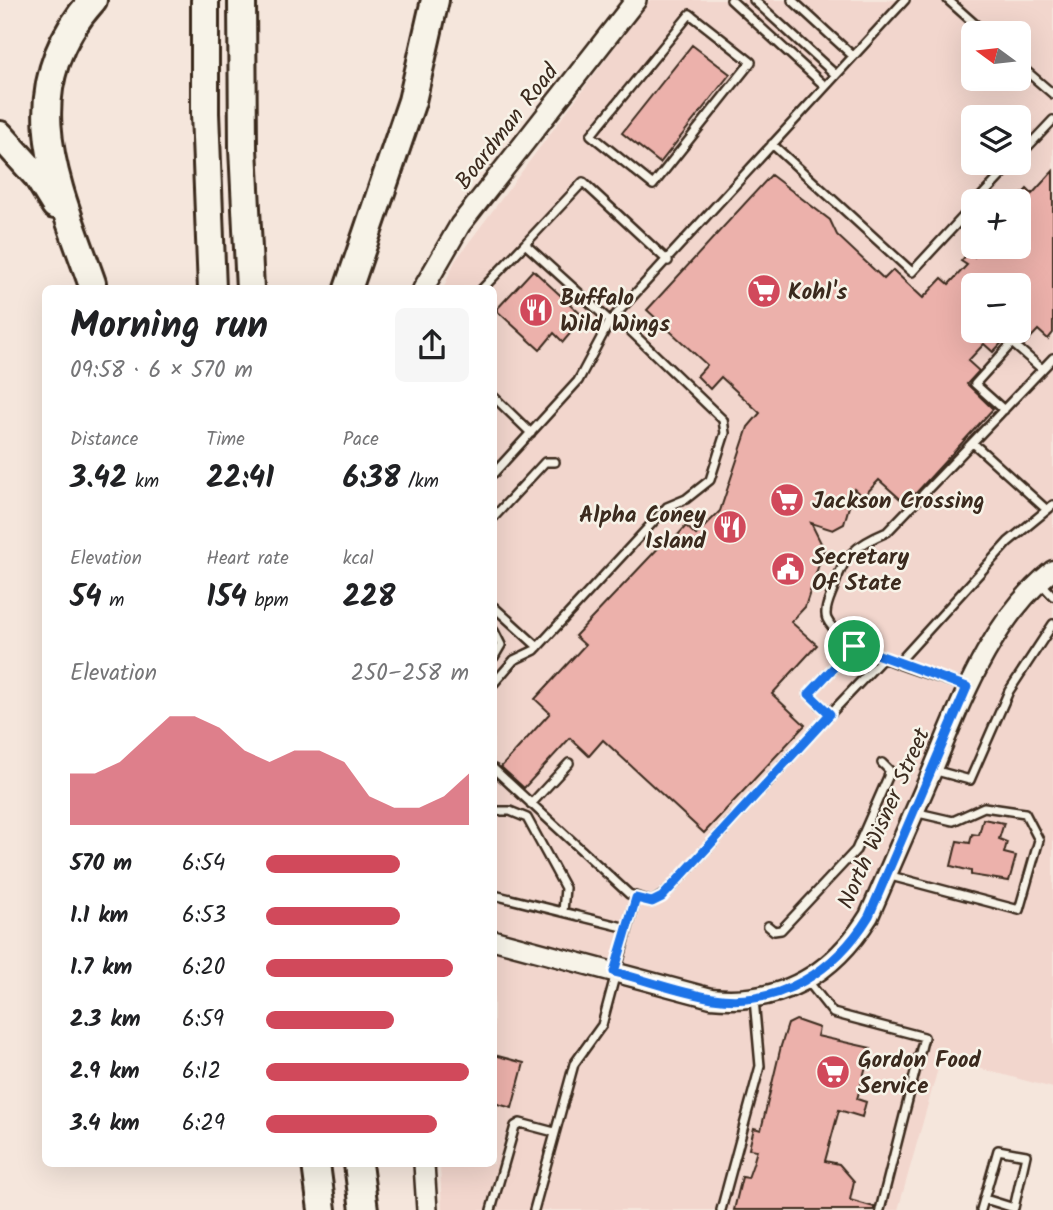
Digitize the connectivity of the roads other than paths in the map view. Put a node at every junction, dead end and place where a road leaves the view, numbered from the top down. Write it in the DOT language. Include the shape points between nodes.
graph roads {
  1 [pos="93,0"];
  2 [pos="205,0"];
  3 [pos="243,0"];
  4 [pos="427,0"];
  5 [pos="435,0"];
  6 [pos="636,0"];
  7 [pos="731,0"];
  8 [pos="754,0"];
  9 [pos="792,0"];
  10 [pos="905,0"];
  11 [pos="948,0"];
  12 [pos="972,21"];
  13 [pos="853,56"];
  14 [pos="835,75"];
  15 [pos="1031,75"];
  16 [pos="825,86"];
  17 [pos="415,89"];
  18 [pos="1053,94"];
  19 [pos="1053,120"];
  20 [pos="0,135"];
  21 [pos="591,135"];
  22 [pos="1031,143"];
  23 [pos="772,144"];
  24 [pos="1002,175"];
  25 [pos="988,189"];
  26 [pos="961,219"];
  27 [pos="525,244"];
  28 [pos="668,261"];
  29 [pos="93,285"];
  30 [pos="93,285"];
  31 [pos="212,285"];
  32 [pos="250,285"];
  33 [pos="349,285"];
  34 [pos="425,285"];
  35 [pos="486,285"];
  36 [pos="613,318"];
  37 [pos="1053,358"];
  38 [pos="1042,369"];
  39 [pos="497,400"];
  40 [pos="1004,410"];
  41 [pos="531,433"];
  42 [pos="973,443"];
  43 [pos="555,462"];
  44 [pos="497,470"];
  45 [pos="1050,508"];
  46 [pos="497,514"];
  47 [pos="1046,576"];
  48 [pos="1053,596"];
  49 [pos="497,610"];
  50 [pos="1053,624"];
  51 [pos="854,646"];
  52 [pos="538,647"];
  53 [pos="884,657"];
  54 [pos="899,662"];
  55 [pos="497,680"];
  56 [pos="967,687"];
  57 [pos="830,714"];
  58 [pos="569,762"];
  59 [pos="882,762"];
  60 [pos="932,769"];
  61 [pos="497,772"];
  62 [pos="531,804"];
  63 [pos="497,811"];
  64 [pos="914,812"];
  65 [pos="887,875"];
  66 [pos="497,896"];
  67 [pos="636,898"];
  68 [pos="563,912"];
  69 [pos="768,926"];
  70 [pos="627,928"];
  71 [pos="497,941"];
  72 [pos="614,972"];
  73 [pos="807,980"];
  74 [pos="754,997"];
  75 [pos="555,1132"];
  76 [pos="316,1167"];
  77 [pos="358,1167"];
  78 [pos="424,1167"];
  79 [pos="985,1199"];
  80 [pos="322,1210"];
  81 [pos="364,1210"];
  82 [pos="427,1210"];
  83 [pos="491,1210"];
  84 [pos="534,1210"];
  85 [pos="721,1210"];
  86 [pos="880,1210"];
  87 [pos="981,1210"];
  1 -- 29 [label="highway" via="60,50 46,110 51,161"];
  2 -- 31 [label="highway"];
  3 -- 32 [label="highway" via="243,148"];
  4 -- 17 [label="highway"];
  5 -- 17 [label="highway"];
  6 -- 34 [label="main road, Boardman Road" via="460,225"];
  7 -- 16 [label="lane"];
  8 -- 14 [label="lane"];
  9 -- 13 [label="lane"];
  10 -- 13 [label="lane"];
  11 -- 12 [label="lane"];
  13 -- 14 [label="lane"];
  14 -- 16 [label="lane"];
  15 -- 18 [label="lane"];
  16 -- 23 [label="lane"];
  17 -- 33 [label="highway"];
  19 -- 22 [label="lane"];
  20 -- 30 [label="highway" via="46,189"];
  21 -- 21 [label="lane" via="653,186 751,62 690,14"];
  23 -- 26 [label="lane" via="912,272"];
  23 -- 28 [label="lane"];
  24 -- 25 [label="lane"];
  27 -- 28 [label="lane" via="583,182"];
  27 -- 35 [label="lane"];
  27 -- 36 [label="lane"];
  28 -- 36 [label="lane"];
  36 -- 41 [label="lane" via="578,381"];
  36 -- 52 [label="lane" via="723,420 723,442 710,480 667,507"];
  37 -- 38 [label="lane"];
  38 -- 40 [label="lane"];
  38 -- 40 [label="lane" via="1012,343 975,384"];
  39 -- 41 [label="lane"];
  40 -- 42 [label="lane"];
  41 -- 44 [label="lane"];
  42 -- 45 [label="lane"];
  42 -- 51 [label="lane" via="887,532 862,543 841,565 826,616"];
  43 -- 46 [label="lane" via="545,461"];
  45 -- 54 [label="lane" via="1008,542"];
  47 -- 48 [label="lane"];
  47 -- 56 [label="street, North Wisner Street" via="996,633"];
  49 -- 52 [label="lane"];
  50 -- 60 [label="lane" via="1009,691 971,780"];
  51 -- 53 [label="lane"];
  51 -- 57 [label="lane" via="809,694"];
  52 -- 55 [label="lane" via="514,660"];
  53 -- 54 [label="lane"];
  53 -- 57 [label="lane"];
  54 -- 56 [label="lane"];
  56 -- 60 [label="street, North Wisner Street"];
  57 -- 67 [label="lane" via="662,897 652,902"];
  58 -- 62 [label="lane"];
  59 -- 69 [label="lane" via="889,770 888,777 856,850 781,930"];
  60 -- 64 [label="street, North Wisner Street"];
  61 -- 62 [label="lane"];
  62 -- 67 [label="lane"];
  63 -- 68 [label="lane" via="527,818 565,888"];
  64 -- 65 [label="street, North Wisner Street"];
  64 -- 65 [label="lane" via="953,821 984,807 1024,813 1039,840 1019,910"];
  65 -- 73 [label="street, North Wisner Street" via="852,942 835,961"];
  66 -- 68 [label="lane"];
  67 -- 70 [label="lane"];
  68 -- 70 [label="lane"];
  70 -- 72 [label="lane"];
  71 -- 72 [label="street, North Wisner Street"];
  72 -- 74 [label="street, North Wisner Street" via="711,998"];
  72 -- 75 [label="lane" via="602,1025 574,1064"];
  73 -- 74 [label="street, North Wisner Street"];
  73 -- 86 [label="lane" via="833,1013 924,1037"];
  74 -- 85 [label="lane" via="760,1066"];
  75 -- 83 [label="lane" via="520,1123 515,1126"];
  75 -- 84 [label="lane"];
  76 -- 80 [label="highway"];
  77 -- 81 [label="highway"];
  78 -- 82 [label="main road"];
  79 -- 79 [label="lane" via="1014,1208 1026,1156 998,1150"];
  79 -- 87 [label="lane"];
}
